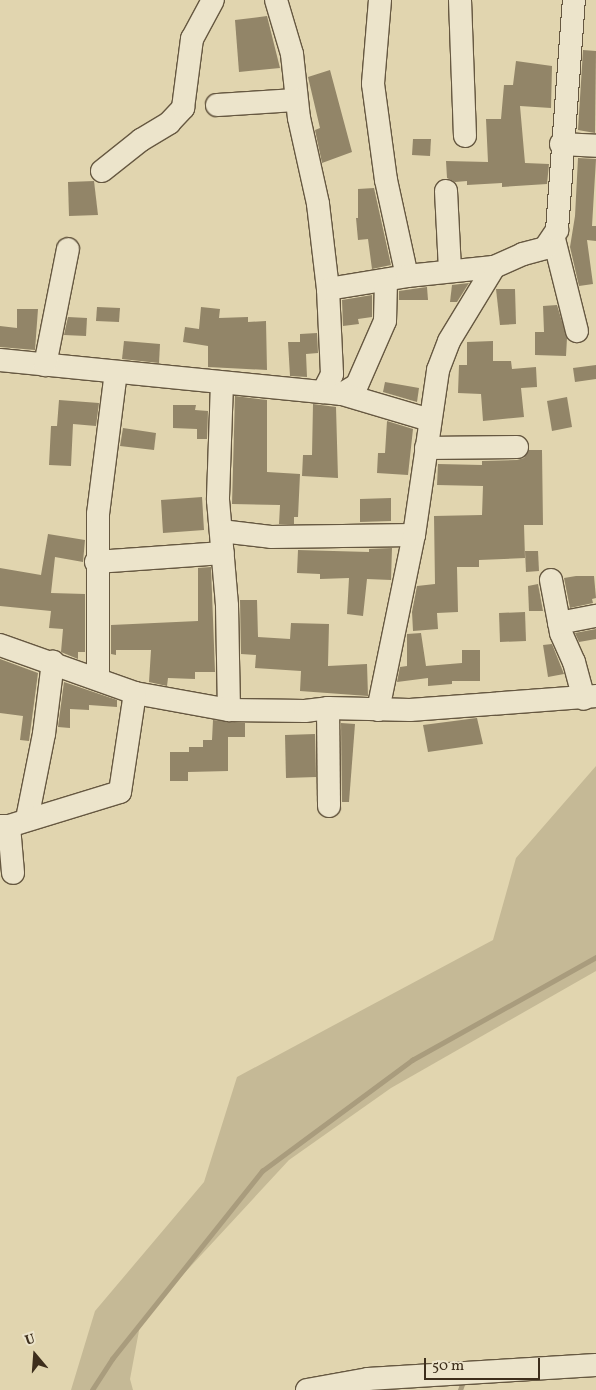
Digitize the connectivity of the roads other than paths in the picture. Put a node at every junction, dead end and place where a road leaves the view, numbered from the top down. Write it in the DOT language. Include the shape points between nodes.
graph roads {
  1 [pos="213,0"];
  2 [pos="276,0"];
  3 [pos="380,0"];
  4 [pos="460,0"];
  5 [pos="574,0"];
  6 [pos="296,97"];
  7 [pos="217,105"];
  8 [pos="465,136"];
  9 [pos="561,144"];
  10 [pos="596,146"];
  11 [pos="102,171"];
  12 [pos="446,191"];
  13 [pos="554,239"];
  14 [pos="68,249"];
  15 [pos="494,267"];
  16 [pos="450,271"];
  17 [pos="397,278"];
  18 [pos="328,289"];
  19 [pos="577,331"];
  20 [pos="0,360"];
  21 [pos="45,364"];
  22 [pos="116,372"];
  23 [pos="222,383"];
  24 [pos="333,393"];
  25 [pos="430,420"];
  26 [pos="517,447"];
  27 [pos="426,448"];
  28 [pos="414,535"];
  29 [pos="222,542"];
  30 [pos="96,562"];
  31 [pos="551,580"];
  32 [pos="596,616"];
  33 [pos="559,623"];
  34 [pos="0,645"];
  35 [pos="53,662"];
  36 [pos="98,678"];
  37 [pos="136,693"];
  38 [pos="590,698"];
  39 [pos="328,708"];
  40 [pos="229,710"];
  41 [pos="378,710"];
  42 [pos="329,806"];
  43 [pos="12,824"];
  44 [pos="13,873"];
  45 [pos="596,1365"];
  46 [pos="307,1390"];
  1 -- 11 [label="street" via="192,39 183,108 169,123"];
  2 -- 6 [label="street" via="292,54"];
  3 -- 17 [label="street" via="373,84"];
  4 -- 8 [label="street"];
  5 -- 9 [label="street"];
  6 -- 7 [label="street"];
  6 -- 18 [label="street" via="318,204"];
  9 -- 10 [label="street"];
  9 -- 13 [label="street" via="560,212"];
  12 -- 16 [label="street"];
  13 -- 15 [label="street" via="546,248 522,254"];
  13 -- 19 [label="street"];
  14 -- 21 [label="street"];
  15 -- 16 [label="street"];
  15 -- 25 [label="street" via="449,341 438,370"];
  16 -- 17 [label="street"];
  17 -- 18 [label="street"];
  17 -- 24 [label="street" via="380,338 357,385"];
  18 -- 24 [label="street"];
  20 -- 21 [label="street"];
  21 -- 22 [label="street"];
  22 -- 23 [label="street"];
  22 -- 30 [label="street" via="98,514"];
  23 -- 24 [label="street"];
  23 -- 29 [label="street" via="218,500"];
  24 -- 25 [label="street"];
  25 -- 27 [label="street"];
  26 -- 27 [label="street"];
  27 -- 28 [label="street"];
  28 -- 29 [label="street" via="271,537"];
  28 -- 41 [label="street"];
  29 -- 30 [label="street"];
  29 -- 40 [label="street"];
  30 -- 36 [label="street"];
  31 -- 33 [label="street"];
  32 -- 33 [label="street"];
  33 -- 38 [label="street"];
  34 -- 35 [label="street"];
  35 -- 36 [label="street"];
  35 -- 43 [label="street" via="46,696 44,734"];
  36 -- 37 [label="street"];
  37 -- 40 [label="street"];
  37 -- 43 [label="street" via="120,792"];
  38 -- 41 [label="street"];
  39 -- 40 [label="street" via="305,711"];
  39 -- 41 [label="street"];
  39 -- 42 [label="street"];
  43 -- 44 [label="street"];
  45 -- 46 [label="street" via="368,1379"];
}
